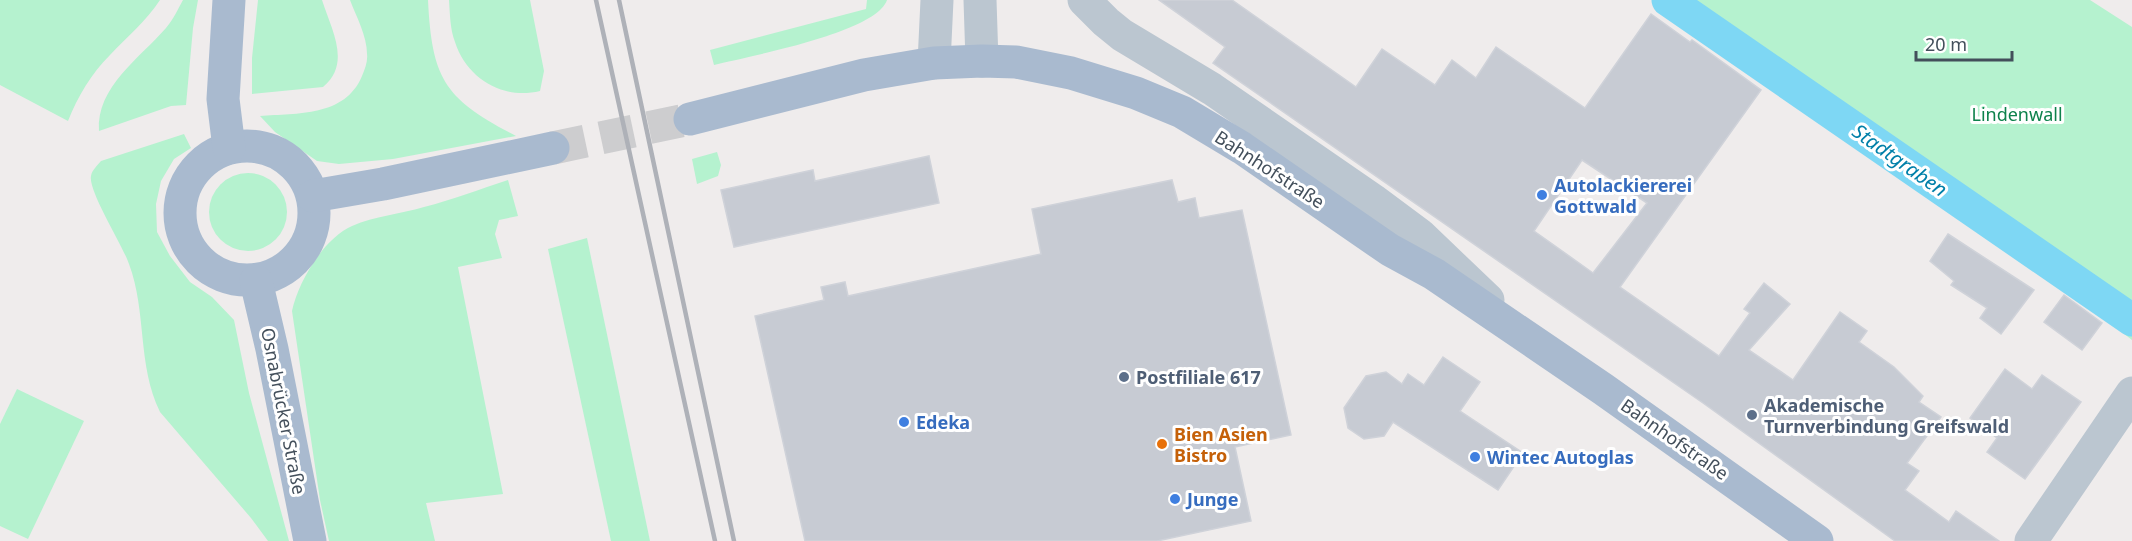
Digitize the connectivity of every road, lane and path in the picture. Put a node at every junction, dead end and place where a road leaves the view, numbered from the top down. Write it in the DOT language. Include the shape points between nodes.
graph roads {
  1 [pos="229,0"];
  2 [pos="937,0"];
  3 [pos="980,0"];
  4 [pos="1084,0"];
  5 [pos="982,61"];
  6 [pos="934,63"];
  7 [pos="690,119"];
  8 [pos="229,148"];
  9 [pos="553,148"];
  10 [pos="313,196"];
  11 [pos="256,281"];
  12 [pos="1531,340"];
  13 [pos="2132,393"];
  14 [pos="310,541"];
  15 [pos="1817,541"];
  16 [pos="2031,541"];
  1 -- 8 [label="main road" via="223,99"];
  2 -- 6 [label="street"];
  3 -- 5 [label="street"];
  4 -- 12 [label="street, Bahnhofstraße" via="1122,35 1212,89 1373,200 1419,235"];
  5 -- 6 [label="main road, Bahnhofstraße"];
  5 -- 12 [label="main road, Bahnhofstraße" via="1016,62 1071,73 1182,112"];
  6 -- 7 [label="main road, Bahnhofstraße" via="864,75"];
  8 -- 10 [label="main road" via="254,146 274,152 292,163"];
  8 -- 11 [label="main road" via="212,155 194,170 183,190 179,213 183,236 194,256 212,271 233,279"];
  9 -- 10 [label="main road"];
  10 -- 11 [label="main road" via="314,221 308,242 295,260"];
  11 -- 14 [label="main road, Osnabrücker Straße"];
  12 -- 15 [label="main road, Bahnhofstraße"];
  13 -- 16 [label="street"];
}
